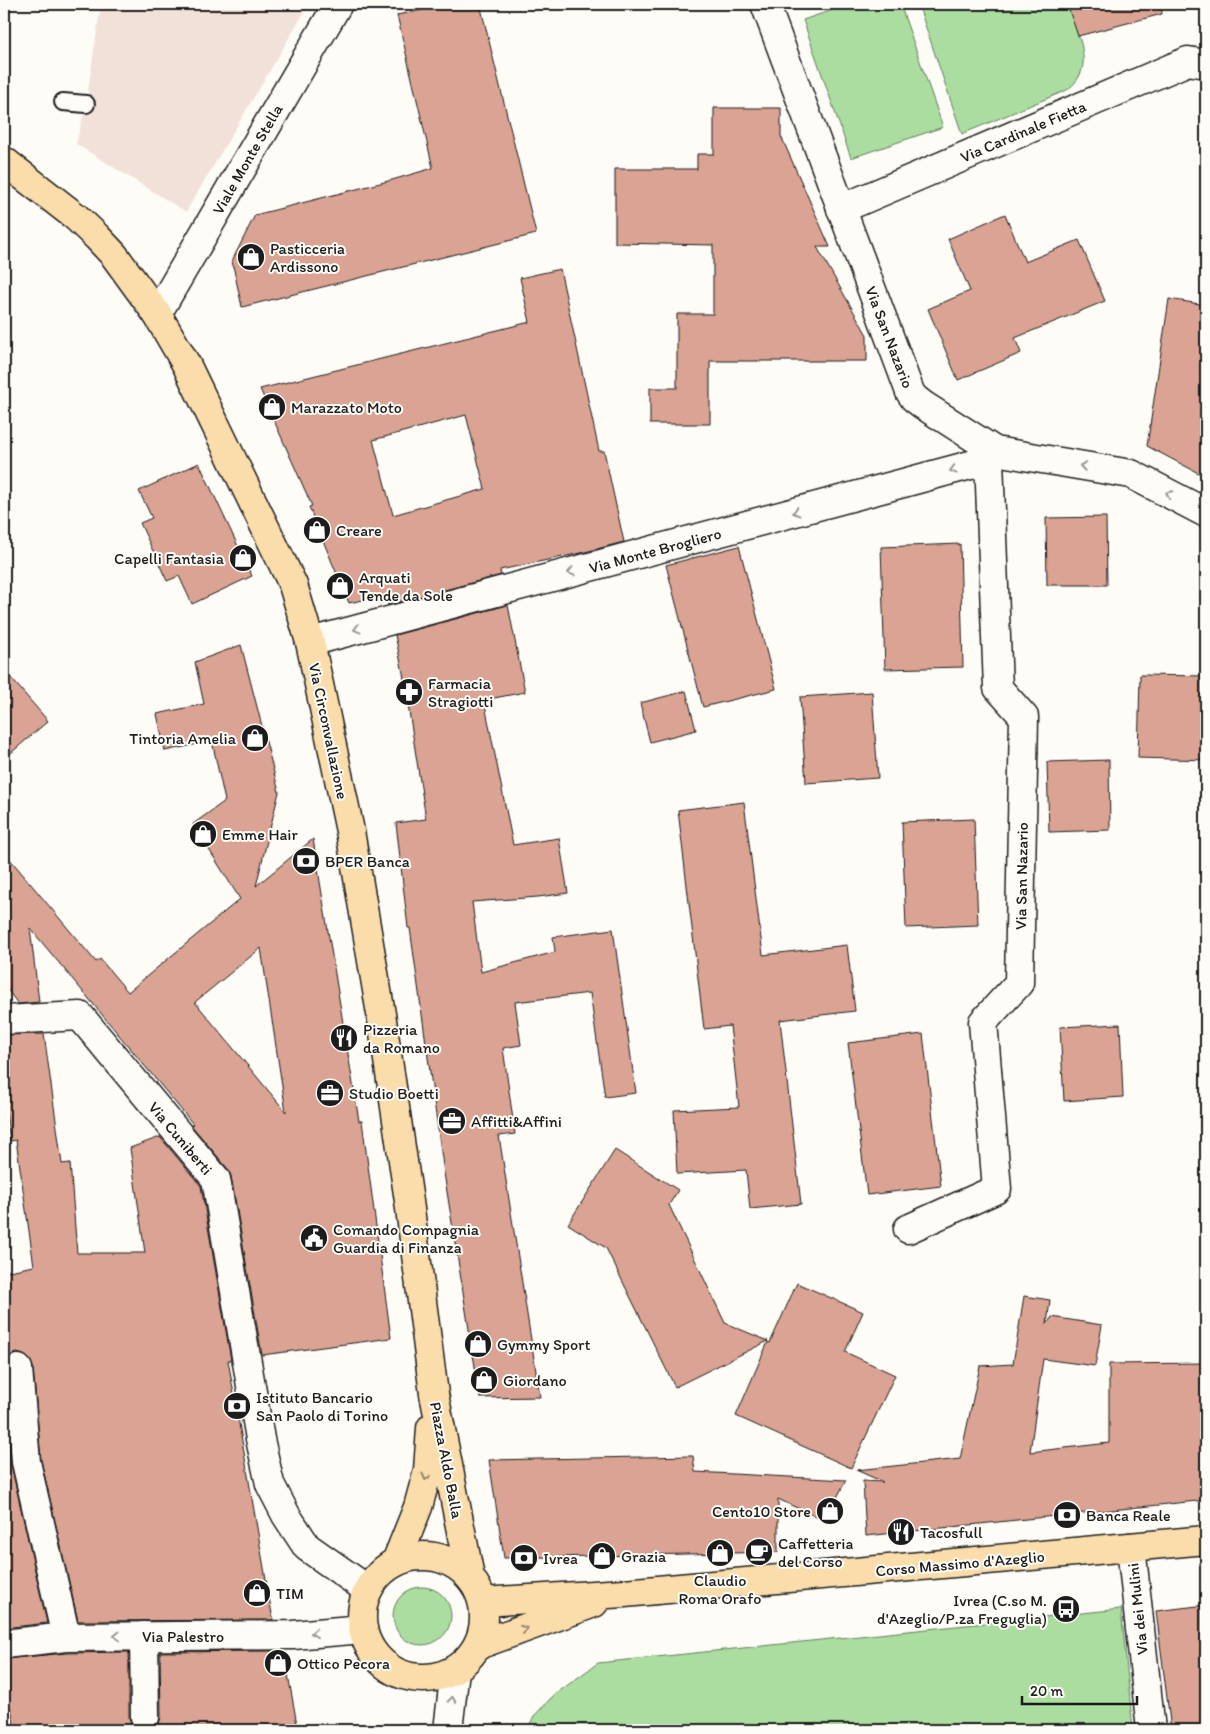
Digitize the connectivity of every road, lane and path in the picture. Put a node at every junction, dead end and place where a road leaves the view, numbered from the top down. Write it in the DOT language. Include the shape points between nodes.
graph roads {
  1 [pos="338,4"];
  2 [pos="764,4"];
  3 [pos="1206,64"];
  4 [pos="63,102"];
  5 [pos="86,104"];
  6 [pos="4,161"];
  7 [pos="841,209"];
  8 [pos="157,314"];
  9 [pos="992,456"];
  10 [pos="1206,513"];
  11 [pos="310,642"];
  12 [pos="4,1020"];
  13 [pos="908,1229"];
  14 [pos="18,1370"];
  15 [pos="434,1394"];
  16 [pos="1206,1540"];
  17 [pos="1131,1547"];
  18 [pos="396,1562"];
  19 [pos="470,1577"];
  20 [pos="368,1590"];
  21 [pos="624,1593"];
  22 [pos="483,1602"];
  23 [pos="363,1629"];
  24 [pos="144,1636"];
  25 [pos="66,1637"];
  26 [pos="4,1644"];
  27 [pos="478,1645"];
  28 [pos="455,1670"];
  29 [pos="145,1717"];
  30 [pos="448,1730"];
  31 [pos="1151,1730"];
  1 -- 8 [label="street, Viale Monte Stella"];
  2 -- 7 [label="street, Via San Nazario"];
  3 -- 7 [label="street, Via Cardinale Fietta" via="1188,61"];
  4 -- 5 [label="lane"];
  6 -- 8 [label="main road, Via Circonvallazione" via="76,217 108,249"];
  7 -- 9 [label="street, Via San Nazario" via="910,392 922,406"];
  8 -- 11 [label="main road, Via Circonvallazione" via="186,364 270,534 292,585"];
  10 -- 9 [label="street, Via San Nazario, one-way" via="1131,474"];
  9 -- 11 [label="street, Via Monte Brogliero, one-way"];
  9 -- 13 [label="street, Via San Nazario" via="998,688 1024,717 1019,983 984,1022 997,1189"];
  11 -- 15 [label="main road, Via Circonvallazione" via="350,831 380,1010"];
  12 -- 20 [label="street, Via Cuniberti" via="80,1016 216,1180 270,1484 306,1547"];
  14 -- 25 [label="street" via="26,1462"];
  15 -- 18 [label="main road, Piazza Aldo Balla, one-way" via="428,1470 418,1507"];
  15 -- 19 [label="main road, Piazza Aldo Balla"];
  16 -- 17 [label="main road, Corso Massimo d'Azeglio"];
  17 -- 21 [label="main road, Corso Massimo d'Azeglio"];
  17 -- 31 [label="street, Via dei Mulini"];
  18 -- 19 [label="main road" via="415,1556 436,1557 456,1565"];
  18 -- 20 [label="main road" via="384,1570"];
  19 -- 22 [label="main road"];
  20 -- 23 [label="main road" via="362,1611"];
  21 -- 22 [label="main road, Corso Massimo d'Azeglio"];
  27 -- 21 [label="main road, Corso Massimo d'Azeglio, one-way"];
  22 -- 27 [label="main road" via="484,1624"];
  23 -- 24 [label="street, Via Palestro, one-way" via="294,1635"];
  23 -- 28 [label="main road" via="376,1656 404,1676 437,1677"];
  24 -- 25 [label="street, Via Palestro, one-way"];
  24 -- 29 [label="street"];
  25 -- 26 [label="street, Via Palestro"];
  27 -- 28 [label="main road"];
  30 -- 28 [label="street, one-way"];
}
